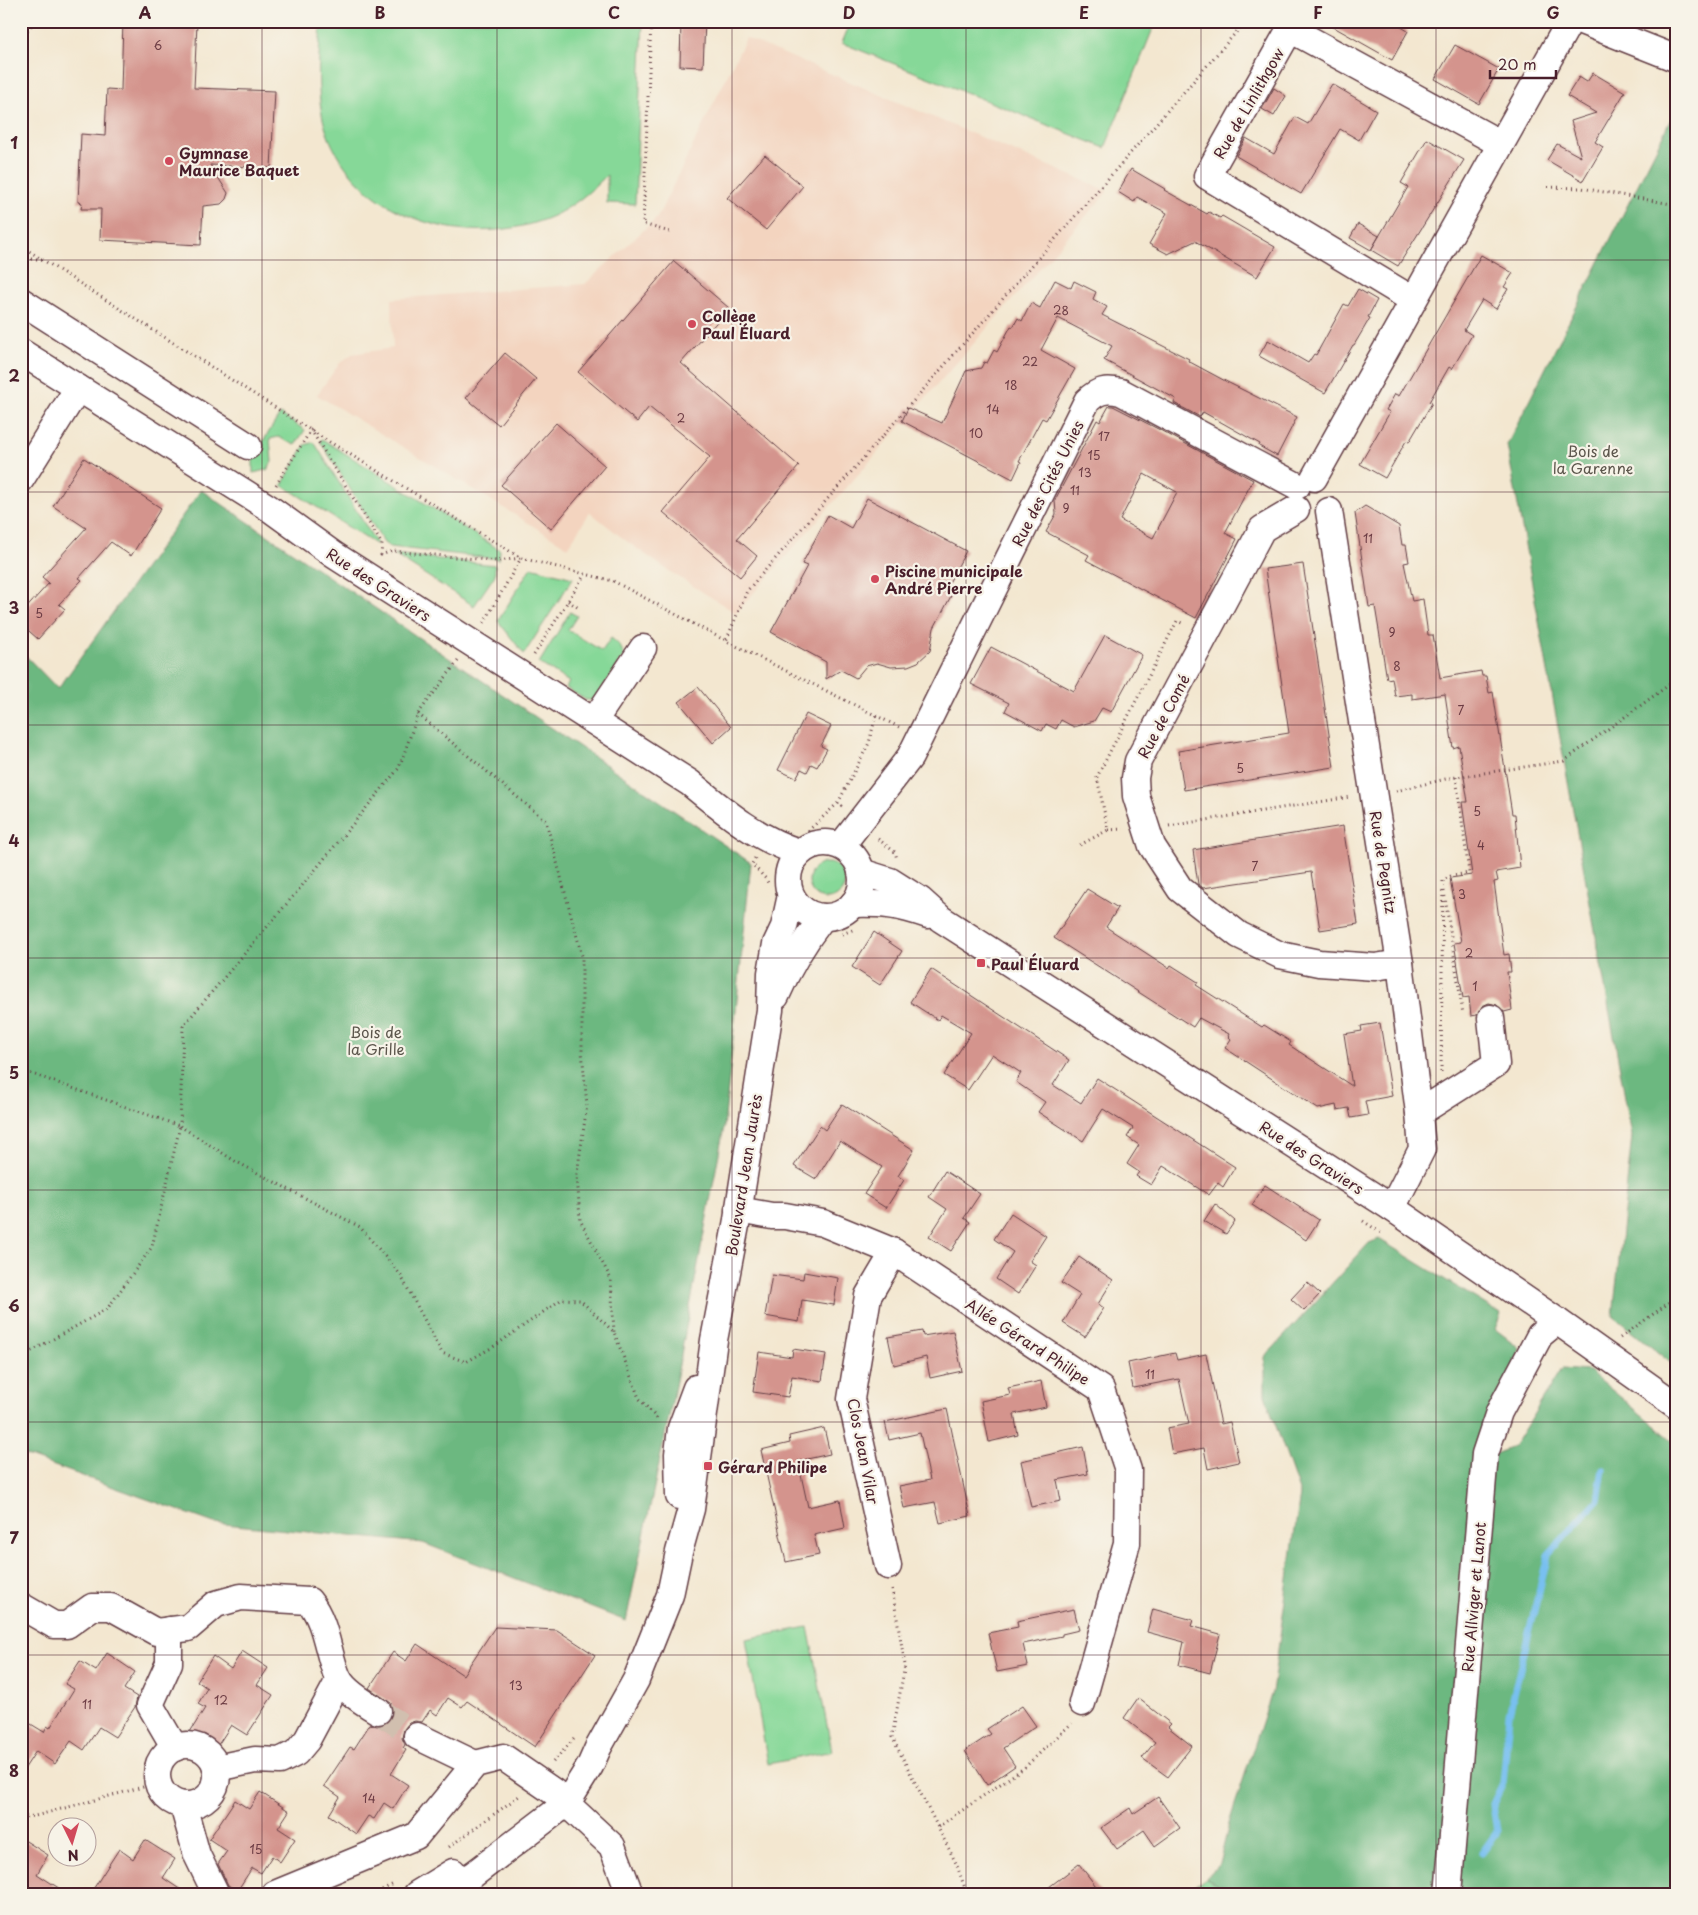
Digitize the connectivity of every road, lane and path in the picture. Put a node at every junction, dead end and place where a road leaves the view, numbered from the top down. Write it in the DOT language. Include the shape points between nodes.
graph roads {
  1 [pos="35,21"];
  2 [pos="651,21"];
  3 [pos="1246,21"];
  4 [pos="1570,21"];
  5 [pos="1581,21"];
  6 [pos="21,38"];
  7 [pos="1677,59"];
  8 [pos="1501,144"];
  9 [pos="1548,187"];
  10 [pos="1677,204"];
  11 [pos="673,233"];
  12 [pos="21,246"];
  13 [pos="21,259"];
  14 [pos="42,259"];
  15 [pos="1413,300"];
  16 [pos="21,301"];
  17 [pos="21,352"];
  18 [pos="78,388"];
  19 [pos="311,430"];
  20 [pos="248,446"];
  21 [pos="21,479"];
  22 [pos="1302,491"];
  23 [pos="269,508"];
  24 [pos="1329,511"];
  25 [pos="521,558"];
  26 [pos="585,574"];
  27 [pos="568,601"];
  28 [pos="580,609"];
  29 [pos="726,641"];
  30 [pos="472,643"];
  31 [pos="643,648"];
  32 [pos="529,662"];
  33 [pos="1677,679"];
  34 [pos="418,714"];
  35 [pos="876,715"];
  36 [pos="594,721"];
  37 [pos="920,737"];
  38 [pos="1456,777"];
  39 [pos="1373,793"];
  40 [pos="838,803"];
  41 [pos="734,820"];
  42 [pos="1146,829"];
  43 [pos="842,846"];
  44 [pos="799,852"];
  45 [pos="862,872"];
  46 [pos="1443,880"];
  47 [pos="789,888"];
  48 [pos="857,916"];
  49 [pos="941,919"];
  50 [pos="830,926"];
  51 [pos="1400,963"];
  52 [pos="770,1010"];
  53 [pos="1463,1014"];
  54 [pos="1491,1018"];
  55 [pos="21,1070"];
  56 [pos="1441,1100"];
  57 [pos="1419,1114"];
  58 [pos="180,1126"];
  59 [pos="1392,1208"];
  60 [pos="738,1210"];
  61 [pos="894,1252"];
  62 [pos="1677,1298"];
  63 [pos="1557,1321"];
  64 [pos="614,1332"];
  65 [pos="714,1340"];
  66 [pos="21,1357"];
  67 [pos="1611,1360"];
  68 [pos="1677,1406"];
  69 [pos="681,1428"];
  70 [pos="679,1552"];
  71 [pos="888,1566"];
  72 [pos="21,1606"];
  73 [pos="169,1630"];
  74 [pos="339,1680"];
  75 [pos="1082,1703"];
  76 [pos="378,1711"];
  77 [pos="418,1736"];
  78 [pos="574,1738"];
  79 [pos="175,1748"];
  80 [pos="475,1764"];
  81 [pos="216,1768"];
  82 [pos="158,1783"];
  83 [pos="552,1792"];
  84 [pos="183,1805"];
  85 [pos="21,1817"];
  86 [pos="938,1827"];
  87 [pos="443,1852"];
  88 [pos="407,1889"];
  89 [pos="216,1894"];
  90 [pos="275,1894"];
  91 [pos="373,1894"];
  92 [pos="441,1894"];
  93 [pos="630,1894"];
  94 [pos="967,1894"];
  95 [pos="1448,1894"];
  1 -- 6 [label="path"];
  2 -- 11 [label="path" via="643,224"];
  3 -- 29 [label="path" via="747,592"];
  4 -- 8 [label="street"];
  5 -- 7 [label="street"];
  8 -- 15 [label="street"];
  8 -- 15 [label="street, Rue de Linlithgow" via="1290,29 1207,176"];
  9 -- 10 [label="path" via="1581,188"];
  12 -- 14 [label="path"];
  13 -- 14 [label="path"];
  14 -- 19 [label="path"];
  15 -- 22 [label="street"];
  16 -- 20 [label="street"];
  17 -- 18 [label="street, Rue des Graviers"];
  18 -- 21 [label="street"];
  18 -- 23 [label="street, Rue des Graviers"];
  19 -- 23 [label="path" via="274,488"];
  19 -- 25 [label="path"];
  19 -- 25 [label="path" via="382,544 381,554 392,551 498,562"];
  22 -- 24 [label="street" via="1306,518 1319,518"];
  22 -- 24 [label="street" via="1326,483 1334,500"];
  22 -- 37 [label="street, Rue des Cités Unies" via="1121,392 1101,390 1087,402"];
  22 -- 42 [label="street, Rue de Comé" via="1262,528 1138,761 1136,796"];
  23 -- 30 [label="street, Rue des Graviers"];
  24 -- 39 [label="street, Rue de Pegnitz"];
  25 -- 26 [label="path"];
  25 -- 30 [label="path"];
  26 -- 27 [label="path"];
  26 -- 29 [label="path" via="613,581"];
  27 -- 28 [label="path"];
  27 -- 32 [label="path"];
  29 -- 35 [label="path"];
  30 -- 34 [label="path"];
  30 -- 36 [label="street, Rue des Graviers"];
  31 -- 36 [label="street"];
  33 -- 38 [label="path" via="1564,761"];
  34 -- 58 [label="path" via="398,768 183,1026"];
  34 -- 64 [label="path" via="546,821 582,956 582,1051 587,1105 577,1174 580,1220 611,1279"];
  35 -- 37 [label="path"];
  35 -- 40 [label="path" via="869,743"];
  36 -- 41 [label="street, Rue des Graviers" via="690,784"];
  37 -- 43 [label="street, Rue des Cités Unies" via="910,757"];
  38 -- 39 [label="path"];
  38 -- 46 [label="path" via="1469,873"];
  39 -- 42 [label="path"];
  39 -- 51 [label="street, Rue de Pegnitz"];
  41 -- 44 [label="street, Rue des Graviers" via="781,846"];
  41 -- 47 [label="street, Rue des Graviers"];
  42 -- 51 [label="street, Rue de Comé" via="1152,846 1180,889 1239,935 1280,955 1319,963 1375,967"];
  43 -- 44 [label="street" via="827,842 812,844"];
  43 -- 45 [label="street" via="854,857"];
  44 -- 47 [label="street" via="790,864"];
  45 -- 48 [label="street"];
  45 -- 49 [label="street, Rue des Graviers" via="890,881 920,900"];
  46 -- 53 [label="path"];
  46 -- 56 [label="path"];
  47 -- 50 [label="street" via="798,906"];
  47 -- 52 [label="street, Boulevard Jean Jaurès" via="784,926 776,944 771,973"];
  48 -- 49 [label="street, Rue des Graviers" via="881,904 904,907"];
  48 -- 50 [label="path"];
  48 -- 50 [label="street" via="839,914"];
  49 -- 59 [label="street, Rue des Graviers"];
  50 -- 52 [label="street, Boulevard Jean Jaurès" via="798,952"];
  51 -- 57 [label="street, Rue de Pegnitz"];
  52 -- 60 [label="street, Boulevard Jean Jaurès"];
  54 -- 56 [label="street" via="1496,1064"];
  55 -- 58 [label="path"];
  56 -- 57 [label="street"];
  57 -- 59 [label="street, Rue de Pegnitz" via="1422,1149"];
  58 -- 64 [label="path" via="235,1161 360,1227 400,1274 442,1353 466,1362 562,1300 580,1300"];
  58 -- 66 [label="path" via="152,1247 107,1309"];
  59 -- 63 [label="street, Rue des Graviers"];
  60 -- 61 [label="street, Allée Gérard Philipe" via="823,1223"];
  60 -- 65 [label="street, Boulevard Jean Jaurès"];
  61 -- 71 [label="street, Clos Jean Vilar" via="868,1296 851,1399"];
  61 -- 75 [label="street, Allée Gérard Philipe" via="1101,1389 1128,1470 1127,1543"];
  62 -- 67 [label="path" via="1618,1339"];
  63 -- 67 [label="street, Rue des Graviers"];
  63 -- 95 [label="street, Rue Allviger et Lanot" via="1540,1335 1499,1412 1485,1454"];
  64 -- 69 [label="path" via="639,1398 659,1421"];
  65 -- 69 [label="street, Boulevard Jean Jaurès"];
  65 -- 70 [label="street, Boulevard Jean Jaurès" via="691,1509"];
  67 -- 68 [label="street, Rue des Graviers"];
  69 -- 70 [label="street, Boulevard Jean Jaurès" via="678,1454"];
  70 -- 83 [label="street, Boulevard Jean Jaurès" via="670,1595 636,1680 598,1748"];
  71 -- 86 [label="path" via="905,1665 892,1737"];
  72 -- 73 [label="street" via="54,1625 67,1625 92,1607 111,1607 156,1632"];
  73 -- 74 [label="street" via="188,1628 216,1604 241,1597 309,1601 317,1611"];
  73 -- 79 [label="street" via="169,1663 150,1705"];
  74 -- 76 [label="street"];
  74 -- 81 [label="street" via="308,1740 296,1753 280,1761 255,1760"];
  75 -- 86 [label="path" via="1077,1719 1025,1767"];
  77 -- 80 [label="street"];
  78 -- 83 [label="path"];
  79 -- 81 [label="street" via="192,1745 202,1749"];
  79 -- 82 [label="street" via="161,1760 157,1771"];
  80 -- 83 [label="street" via="503,1757"];
  80 -- 90 [label="street" via="416,1836"];
  81 -- 84 [label="street" via="217,1779 209,1795 195,1804"];
  82 -- 84 [label="street" via="172,1801"];
  82 -- 85 [label="path"];
  83 -- 87 [label="path" via="527,1790"];
  83 -- 88 [label="street, Boulevard Jean Jaurès" via="509,1831 458,1870"];
  83 -- 92 [label="street, Boulevard Jean Jaurès" via="474,1874"];
  83 -- 93 [label="street" via="612,1846"];
  84 -- 89 [label="street" via="197,1854"];
  86 -- 94 [label="path"];
  88 -- 91 [label="path"];
}
